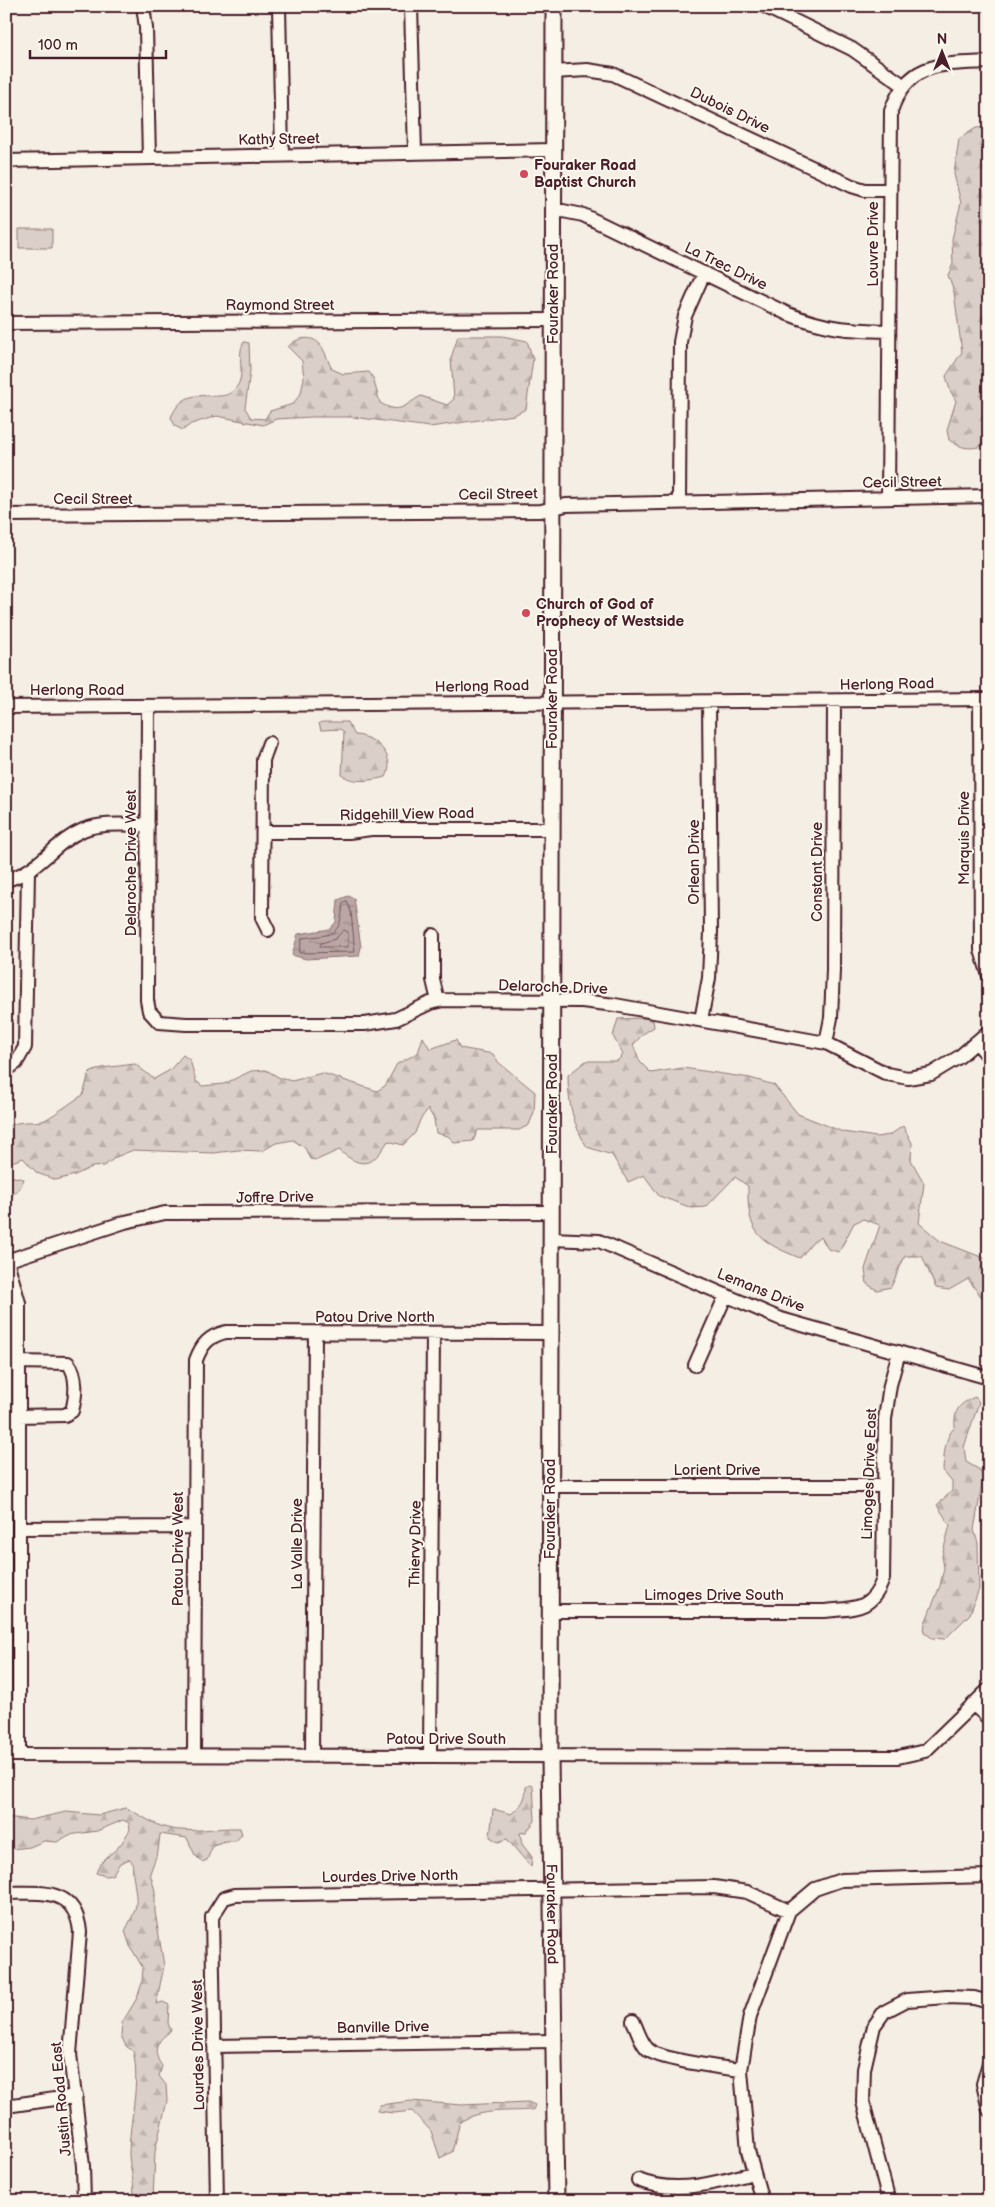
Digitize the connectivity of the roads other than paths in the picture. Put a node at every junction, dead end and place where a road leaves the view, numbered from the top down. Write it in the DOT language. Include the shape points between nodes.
graph roads {
  1 [pos="143,6"];
  2 [pos="279,6"];
  3 [pos="411,6"];
  4 [pos="554,6"];
  5 [pos="764,6"];
  6 [pos="989,62"];
  7 [pos="553,72"];
  8 [pos="903,85"];
  9 [pos="553,150"];
  10 [pos="415,153"];
  11 [pos="282,155"];
  12 [pos="148,158"];
  13 [pos="6,161"];
  14 [pos="889,190"];
  15 [pos="553,212"];
  16 [pos="704,273"];
  17 [pos="553,320"];
  18 [pos="6,323"];
  19 [pos="889,331"];
  20 [pos="989,496"];
  21 [pos="888,498"];
  22 [pos="679,503"];
  23 [pos="553,508"];
  24 [pos="6,516"];
  25 [pos="984,699"];
  26 [pos="834,701"];
  27 [pos="552,702"];
  28 [pos="709,702"];
  29 [pos="148,706"];
  30 [pos="6,707"];
  31 [pos="269,743"];
  32 [pos="148,825"];
  33 [pos="552,828"];
  34 [pos="262,832"];
  35 [pos="28,871"];
  36 [pos="6,880"];
  37 [pos="268,930"];
  38 [pos="432,935"];
  39 [pos="989,976"];
  40 [pos="438,1001"];
  41 [pos="552,1001"];
  42 [pos="155,1018"];
  43 [pos="701,1020"];
  44 [pos="989,1031"];
  45 [pos="976,1042"];
  46 [pos="826,1043"];
  47 [pos="989,1057"];
  48 [pos="6,1070"];
  49 [pos="552,1212"];
  50 [pos="552,1239"];
  51 [pos="6,1261"];
  52 [pos="726,1295"];
  53 [pos="551,1333"];
  54 [pos="315,1334"];
  55 [pos="434,1334"];
  56 [pos="202,1345"];
  57 [pos="899,1352"];
  58 [pos="19,1362"];
  59 [pos="695,1364"];
  60 [pos="989,1378"];
  61 [pos="19,1416"];
  62 [pos="550,1486"];
  63 [pos="883,1486"];
  64 [pos="194,1527"];
  65 [pos="20,1528"];
  66 [pos="874,1597"];
  67 [pos="550,1611"];
  68 [pos="989,1689"];
  69 [pos="974,1704"];
  70 [pos="989,1719"];
  71 [pos="312,1754"];
  72 [pos="12,1755"];
  73 [pos="194,1755"];
  74 [pos="430,1756"];
  75 [pos="550,1756"];
  76 [pos="989,1876"];
  77 [pos="552,1889"];
  78 [pos="6,1893"];
  79 [pos="229,1896"];
  80 [pos="790,1911"];
  81 [pos="989,2002"];
  82 [pos="634,2021"];
  83 [pos="553,2041"];
  84 [pos="214,2046"];
  85 [pos="989,2063"];
  86 [pos="741,2070"];
  87 [pos="76,2096"];
  88 [pos="6,2106"];
  89 [pos="989,2110"];
  90 [pos="753,2173"];
  91 [pos="638,2180"];
  92 [pos="84,2201"];
  93 [pos="217,2201"];
  94 [pos="556,2201"];
  95 [pos="762,2201"];
  96 [pos="889,2201"];
  1 -- 12 [label="street"];
  2 -- 11 [label="street"];
  3 -- 10 [label="street"];
  4 -- 7 [label="main road, Fouraker Road"];
  5 -- 8 [label="street" via="852,50"];
  6 -- 8 [label="street" via="939,65 913,76"];
  7 -- 9 [label="main road, Fouraker Road"];
  7 -- 14 [label="street, Dubois Drive" via="587,70 613,74 852,186 865,190"];
  8 -- 14 [label="street, Louvre Drive" via="896,96 890,124"];
  9 -- 10 [label="street, Kathy Street"];
  9 -- 15 [label="main road, Fouraker Road"];
  10 -- 11 [label="street, Kathy Street"];
  11 -- 12 [label="street, Kathy Street"];
  12 -- 13 [label="street, Kathy Street"];
  14 -- 19 [label="street, Louvre Drive"];
  15 -- 16 [label="street, La Trec Drive" via="583,215"];
  15 -- 17 [label="main road, Fouraker Road"];
  16 -- 19 [label="street, La Trec Drive" via="818,326"];
  16 -- 22 [label="street" via="685,316 680,342"];
  17 -- 18 [label="street, Raymond Street"];
  17 -- 23 [label="main road, Fouraker Road"];
  19 -- 21 [label="street, Louvre Drive"];
  20 -- 21 [label="street, Cecil Street"];
  21 -- 22 [label="street, Cecil Street"];
  22 -- 23 [label="street, Cecil Street"];
  23 -- 24 [label="street, Cecil Street" via="541,511"];
  23 -- 27 [label="main road, Fouraker Road"];
  25 -- 26 [label="street, Herlong Road"];
  25 -- 39 [label="street, Marquis Drive" via="981,950"];
  26 -- 28 [label="street, Herlong Road"];
  26 -- 46 [label="street, Constant Drive" via="833,970 831,1018"];
  27 -- 28 [label="street, Herlong Road"];
  27 -- 29 [label="street, Herlong Road"];
  27 -- 33 [label="main road, Fouraker Road"];
  28 -- 43 [label="street, Orlean Drive" via="710,978"];
  29 -- 30 [label="street, Herlong Road"];
  29 -- 32 [label="street, Delaroche Drive West"];
  31 -- 34 [label="street" via="263,760"];
  32 -- 35 [label="street" via="98,826 83,830"];
  32 -- 42 [label="street, Delaroche Drive West" via="147,1000"];
  33 -- 34 [label="street, Ridgehill View Road"];
  33 -- 41 [label="main road, Fouraker Road"];
  34 -- 37 [label="street" via="262,918"];
  35 -- 36 [label="street"];
  35 -- 48 [label="street" via="25,1047 16,1064"];
  38 -- 40 [label="street" via="433,980"];
  40 -- 41 [label="street, Delaroche Drive"];
  40 -- 42 [label="street, Delaroche Drive" via="396,1018 364,1024 186,1024 159,1022"];
  41 -- 43 [label="street, Delaroche Drive" via="582,1000"];
  41 -- 49 [label="main road, Fouraker Road"];
  43 -- 46 [label="street, Delaroche Drive"];
  44 -- 45 [label="street, Delaroche Drive"];
  45 -- 46 [label="street, Delaroche Drive" via="931,1074 908,1078 887,1074"];
  45 -- 47 [label="street"];
  49 -- 50 [label="main road, Fouraker Road"];
  49 -- 51 [label="street, Joffre Drive" via="165,1213 133,1219"];
  50 -- 52 [label="street, Lemans Drive" via="599,1241"];
  50 -- 53 [label="main road, Fouraker Road"];
  51 -- 58 [label="street" via="18,1303"];
  52 -- 57 [label="street, Lemans Drive" via="781,1319"];
  52 -- 59 [label="street"];
  53 -- 55 [label="street, Patou Drive North"];
  53 -- 62 [label="main road, Fouraker Road"];
  54 -- 55 [label="street, Patou Drive North"];
  54 -- 56 [label="street, Patou Drive North" via="226,1332"];
  54 -- 71 [label="street, La Valle Drive"];
  55 -- 74 [label="street, Thiervy Drive"];
  56 -- 64 [label="street, Patou Drive West" via="196,1360"];
  57 -- 60 [label="street, Lemans Drive"];
  57 -- 63 [label="street, Limoges Drive East" via="885,1419"];
  58 -- 61 [label="street"];
  58 -- 61 [label="street" via="68,1364 74,1371 75,1401 72,1410 64,1415"];
  61 -- 65 [label="street"];
  62 -- 63 [label="street, Lorient Drive"];
  62 -- 67 [label="main road, Fouraker Road"];
  63 -- 66 [label="street, Limoges Drive East" via="883,1579"];
  64 -- 65 [label="street"];
  64 -- 73 [label="street, Patou Drive West"];
  65 -- 72 [label="street"];
  66 -- 67 [label="street, Limoges Drive South" via="857,1608 825,1611"];
  67 -- 75 [label="main road, Fouraker Road"];
  68 -- 69 [label="street, Patou Drive South"];
  69 -- 70 [label="street"];
  69 -- 75 [label="street, Patou Drive South" via="925,1751 912,1756"];
  71 -- 73 [label="street, Patou Drive South"];
  71 -- 74 [label="street, Patou Drive South"];
  72 -- 73 [label="street, Patou Drive South"];
  74 -- 75 [label="street, Patou Drive South"];
  75 -- 77 [label="main road, Fouraker Road"];
  76 -- 80 [label="street" via="841,1880 815,1889"];
  77 -- 79 [label="street, Lourdes Drive North"];
  77 -- 80 [label="street, Lourdes Drive North" via="714,1887 747,1892"];
  77 -- 83 [label="main road, Fouraker Road"];
  78 -- 87 [label="street, Justin Road East" via="53,1894 73,1907 78,1916 80,1932 70,2054"];
  79 -- 84 [label="street, Lourdes Drive West" via="220,1901 212,1917"];
  80 -- 86 [label="street" via="750,2016"];
  81 -- 96 [label="street" via="947,1997 907,2000 884,2012 874,2026 864,2069 863,2102"];
  82 -- 86 [label="street" via="649,2051"];
  83 -- 84 [label="street, Banville Drive"];
  83 -- 94 [label="main road, Fouraker Road"];
  84 -- 93 [label="street, Lourdes Drive West"];
  85 -- 89 [label="street" via="983,2084"];
  86 -- 90 [label="street" via="744,2124"];
  87 -- 88 [label="street"];
  87 -- 92 [label="street, Justin Road East"];
  90 -- 91 [label="street" via="698,2185 654,2186"];
  90 -- 95 [label="street"];
}
